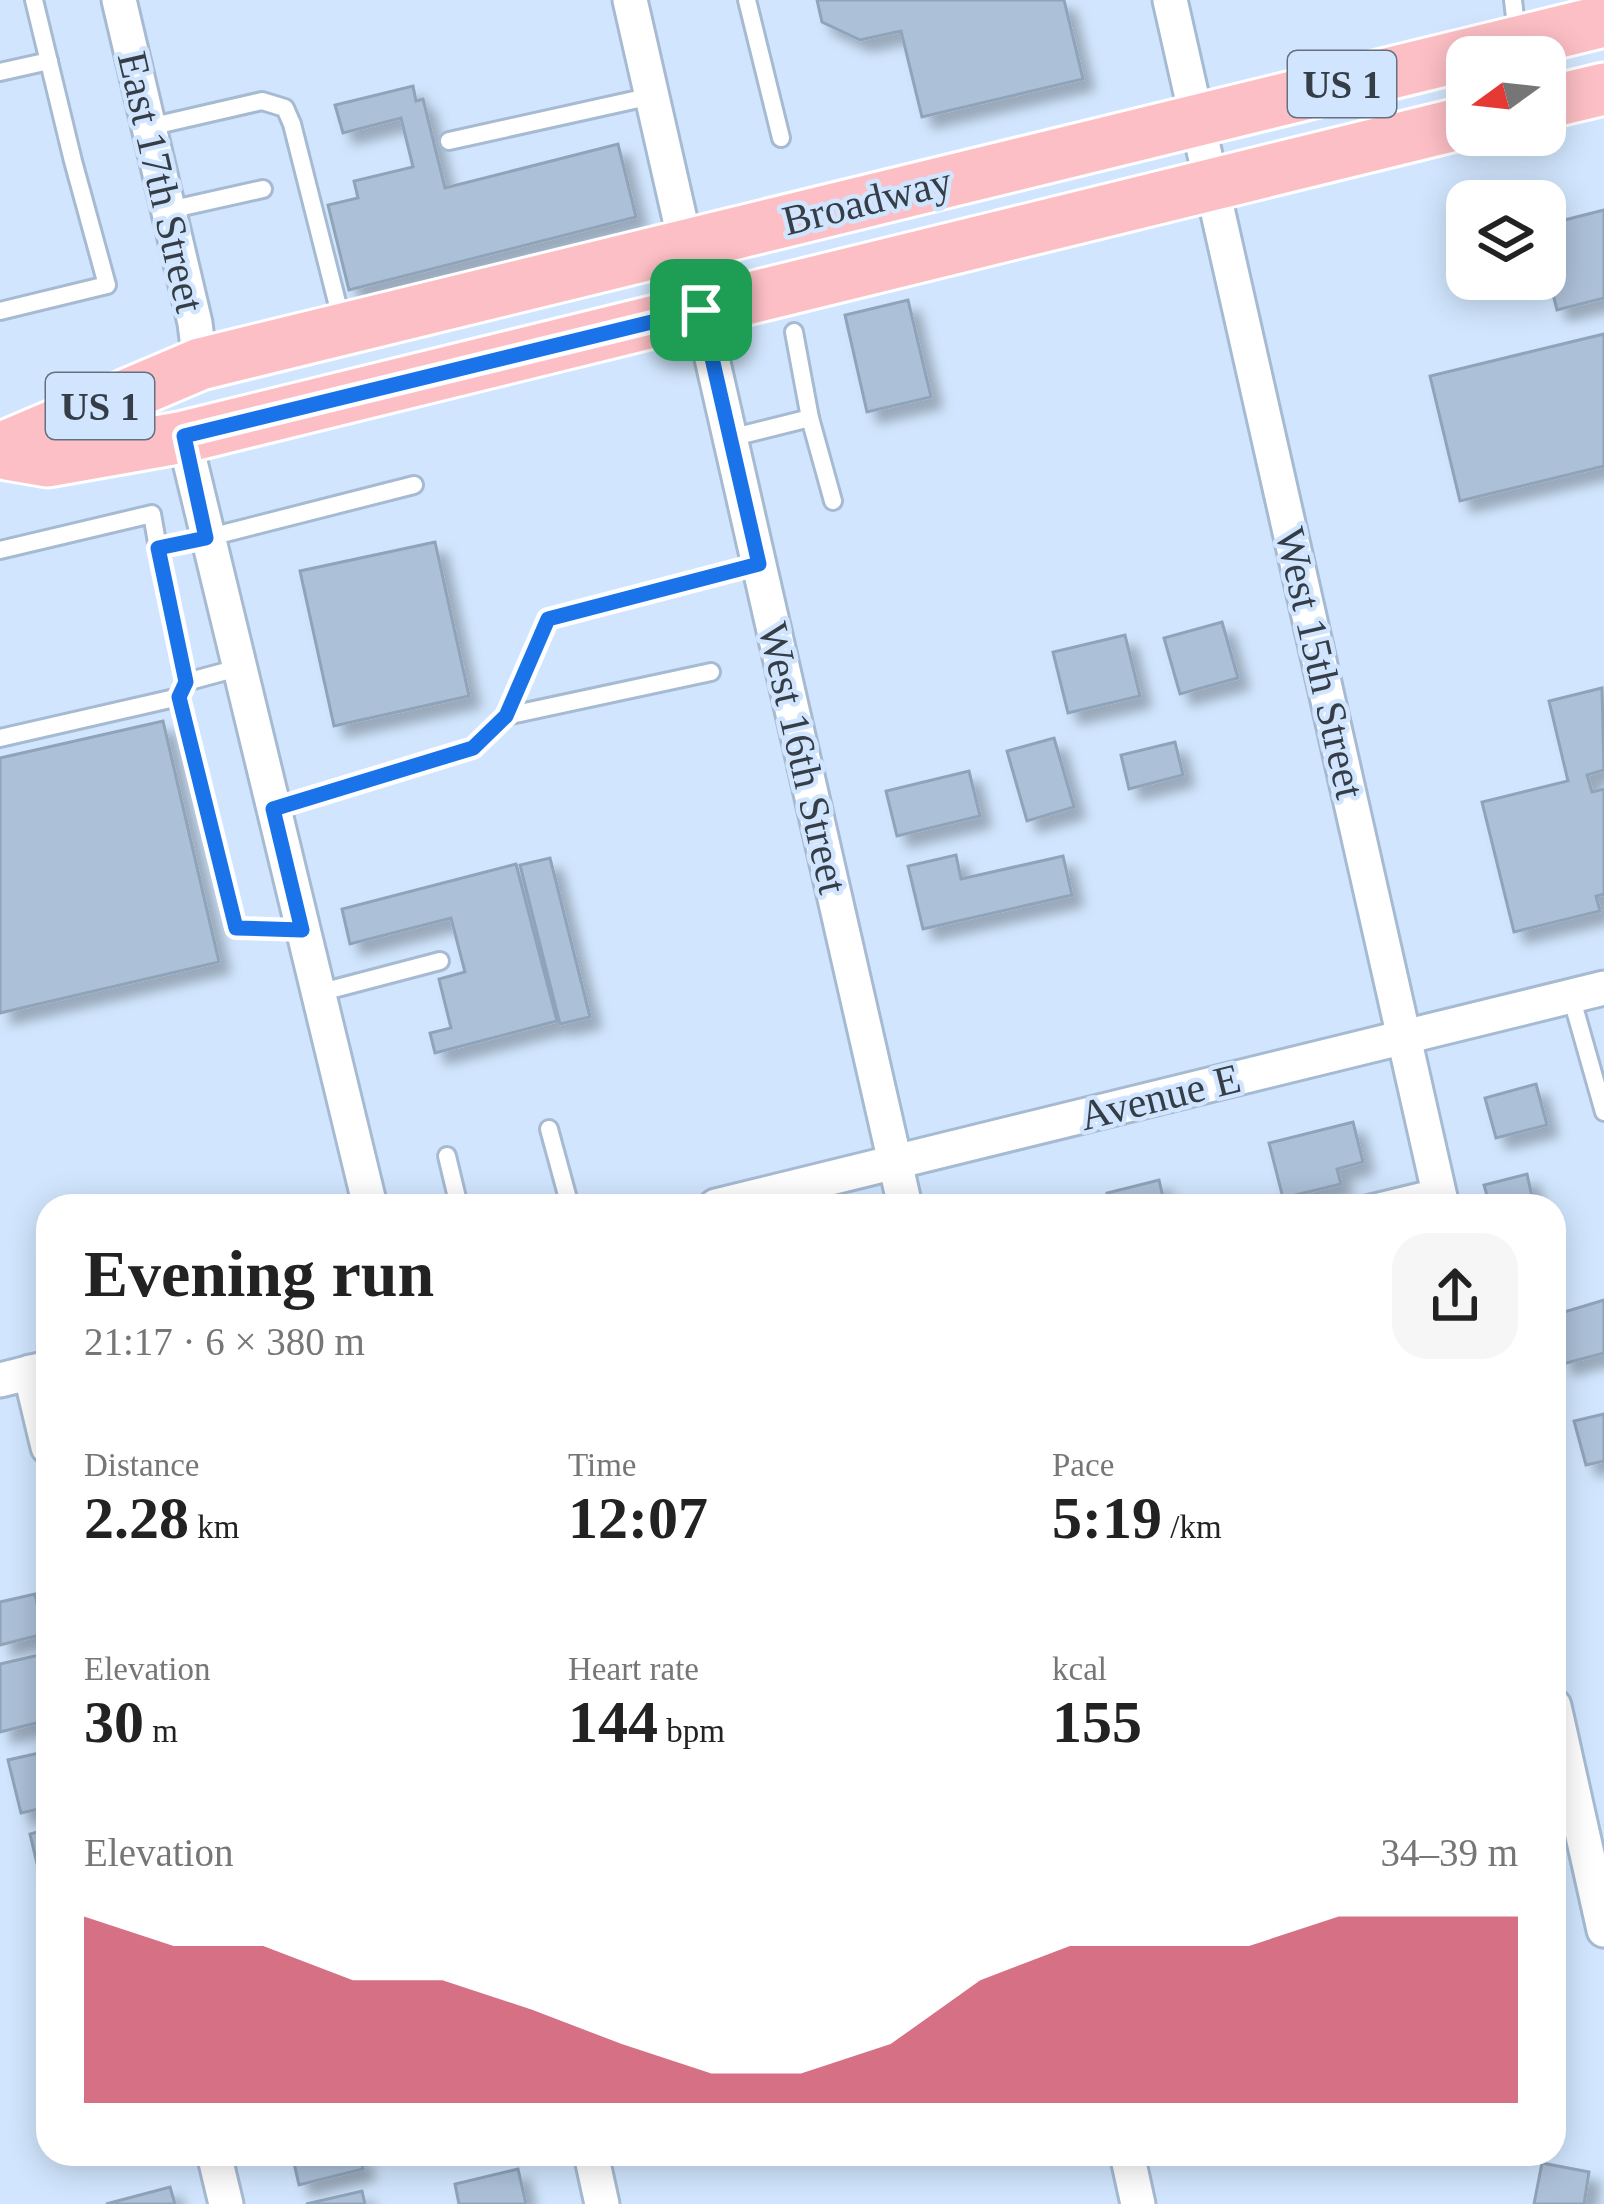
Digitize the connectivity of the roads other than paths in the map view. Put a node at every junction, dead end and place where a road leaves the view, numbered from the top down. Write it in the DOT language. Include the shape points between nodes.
graph roads {
  1 [pos="34,0"];
  2 [pos="119,0"];
  3 [pos="630,0"];
  4 [pos="747,0"];
  5 [pos="1170,0"];
  6 [pos="1515,21"];
  7 [pos="1604,21"];
  8 [pos="49,61"];
  9 [pos="0,72"];
  10 [pos="1604,89"];
  11 [pos="652,96"];
  12 [pos="1566,98"];
  13 [pos="1198,120"];
  14 [pos="149,127"];
  15 [pos="1446,127"];
  16 [pos="781,138"];
  17 [pos="449,141"];
  18 [pos="1211,184"];
  19 [pos="263,189"];
  20 [pos="169,210"];
  21 [pos="686,246"];
  22 [pos="701,310"];
  23 [pos="0,311"];
  24 [pos="344,329"];
  25 [pos="794,332"];
  26 [pos="200,364"];
  27 [pos="810,418"];
  28 [pos="184,436"];
  29 [pos="730,438"];
  30 [pos="0,451"];
  31 [pos="414,485"];
  32 [pos="833,501"];
  33 [pos="206,538"];
  34 [pos="158,548"];
  35 [pos="0,550"];
  36 [pos="759,564"];
  37 [pos="238,668"];
  38 [pos="711,671"];
  39 [pos="182,689"];
  40 [pos="506,716"];
  41 [pos="0,738"];
  42 [pos="273,809"];
  43 [pos="302,930"];
  44 [pos="440,961"];
  45 [pos="1604,988"];
  46 [pos="318,993"];
  47 [pos="1571,996"];
  48 [pos="1405,1037"];
  49 [pos="1604,1112"];
  50 [pos="549,1129"];
  51 [pos="447,1156"];
  52 [pos="894,1162"];
  53 [pos="367,1194"];
  54 [pos="456,1194"];
  55 [pos="567,1194"];
  56 [pos="765,1194"];
  57 [pos="901,1194"];
  58 [pos="1439,1194"];
  59 [pos="26,1374"];
  60 [pos="36,1407"];
  61 [pos="1566,1760"];
  62 [pos="1604,1930"];
  63 [pos="217,2166"];
  64 [pos="594,2166"];
  65 [pos="1129,2166"];
  66 [pos="226,2204"];
  67 [pos="602,2204"];
  68 [pos="1138,2204"];
  1 -- 8 [label="lane"];
  2 -- 14 [label="street, East 17th Street"];
  3 -- 11 [label="street"];
  4 -- 16 [label="lane"];
  5 -- 13 [label="street, West 15th Street"];
  6 -- 7 [label="main road, Broadway / US 1"];
  6 -- 13 [label="main road, Broadway / US 1"];
  8 -- 9 [label="lane"];
  8 -- 23 [label="lane" via="106,285"];
  10 -- 12 [label="main road"];
  11 -- 17 [label="lane"];
  11 -- 21 [label="street"];
  13 -- 18 [label="street, West 15th Street"];
  13 -- 21 [label="main road, Broadway / US 1"];
  14 -- 20 [label="street, East 17th Street"];
  14 -- 24 [label="lane" via="262,100 284,108"];
  15 -- 18 [label="main road, Broadway / US 1"];
  18 -- 22 [label="main road, Broadway / US 1"];
  18 -- 48 [label="street, West 15th Street"];
  19 -- 20 [label="lane"];
  20 -- 26 [label="street, East 17th Street"];
  21 -- 24 [label="main road, Broadway / US 1"];
  22 -- 28 [label="main road, Broadway / US 1"];
  22 -- 29 [label="street, West 16th Street"];
  24 -- 26 [label="main road, Broadway / US 1"];
  25 -- 27 [label="lane"];
  26 -- 30 [label="main road, Broadway / US 1"];
  27 -- 29 [label="lane"];
  27 -- 32 [label="lane"];
  28 -- 30 [label="main road, Broadway / US 1" via="48,461"];
  28 -- 33 [label="street"];
  29 -- 36 [label="street, West 16th Street"];
  31 -- 33 [label="lane"];
  33 -- 34 [label="lane"];
  33 -- 37 [label="street"];
  34 -- 35 [label="lane" via="152,514"];
  34 -- 39 [label="lane"];
  36 -- 40 [label="lane" via="548,619"];
  36 -- 52 [label="street, West 16th Street"];
  37 -- 39 [label="lane"];
  37 -- 42 [label="street"];
  38 -- 40 [label="lane"];
  39 -- 41 [label="lane"];
  39 -- 43 [label="lane" via="236,928"];
  40 -- 42 [label="lane" via="473,748"];
  42 -- 43 [label="street"];
  43 -- 46 [label="street"];
  44 -- 46 [label="lane"];
  45 -- 47 [label="street, Avenue E"];
  46 -- 53 [label="street"];
  47 -- 48 [label="street, Avenue E"];
  47 -- 49 [label="lane"];
  48 -- 52 [label="street, Avenue E"];
  48 -- 58 [label="street, West 15th Street"];
  50 -- 55 [label="lane"];
  51 -- 54 [label="lane"];
  52 -- 56 [label="street, Avenue E"];
  52 -- 57 [label="street, West 16th Street"];
  59 -- 60 [label="street"];
  61 -- 62 [label="street"];
  63 -- 66 [label="street"];
  64 -- 67 [label="street"];
  65 -- 68 [label="street"];
}
